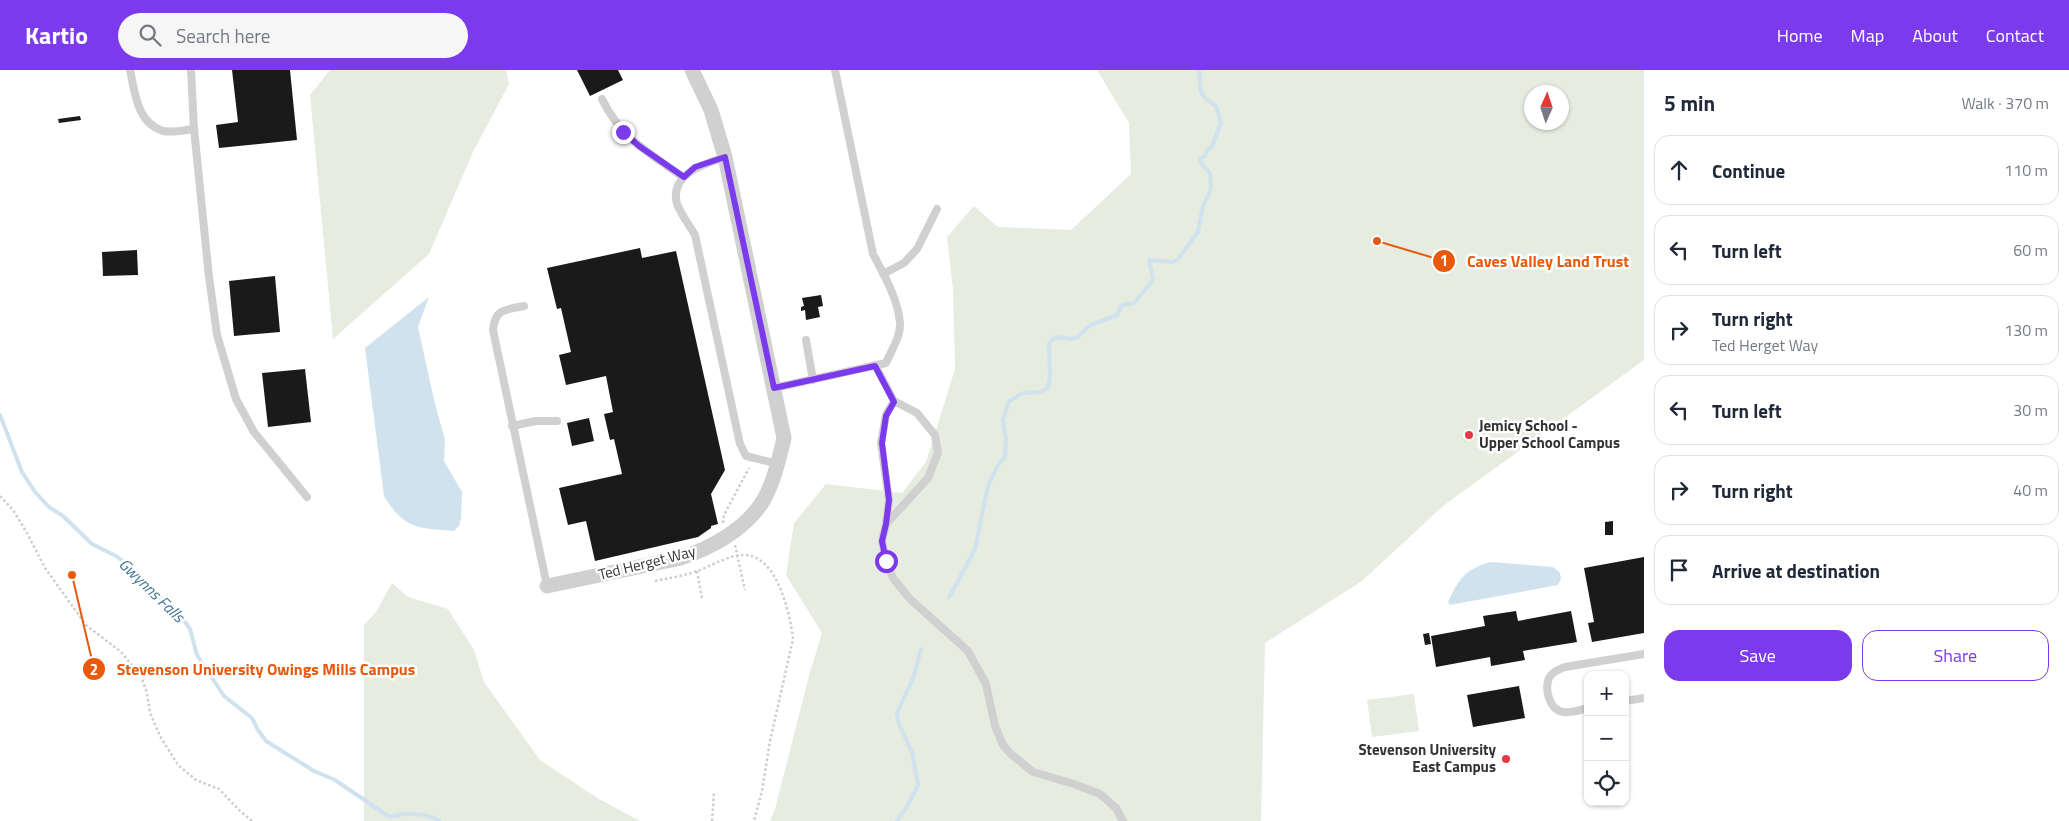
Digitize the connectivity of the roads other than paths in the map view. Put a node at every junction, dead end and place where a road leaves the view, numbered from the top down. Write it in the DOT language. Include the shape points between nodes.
graph roads {
  1 [pos="130,70"];
  2 [pos="191,70"];
  3 [pos="692,70"];
  4 [pos="835,70"];
  5 [pos="602,99"];
  6 [pos="194,129"];
  7 [pos="725,157"];
  8 [pos="684,177"];
  9 [pos="937,209"];
  10 [pos="883,274"];
  11 [pos="524,306"];
  12 [pos="806,340"];
  13 [pos="875,366"];
  14 [pos="813,380"];
  15 [pos="774,388"];
  16 [pos="894,402"];
  17 [pos="558,421"];
  18 [pos="512,426"];
  19 [pos="778,464"];
  20 [pos="307,498"];
  21 [pos="886,524"];
  22 [pos="547,586"];
  23 [pos="1644,654"];
  24 [pos="1644,698"];
  25 [pos="1629,700"];
  26 [pos="1584,709"];
  27 [pos="1123,821"];
  1 -- 6 [label="lane" via="139,108 147,122 164,131"];
  2 -- 6 [label="lane"];
  3 -- 7 [label="street, Ted Herget Way" via="711,110"];
  4 -- 10 [label="lane" via="873,254"];
  5 -- 8 [label="lane" via="623,132"];
  6 -- 20 [label="lane" via="208,277 216,325 236,399 254,432"];
  7 -- 8 [label="lane" via="695,167"];
  7 -- 15 [label="street, Ted Herget Way"];
  8 -- 19 [label="lane" via="676,195 695,235 740,444 746,456"];
  9 -- 10 [label="lane" via="917,249 904,263"];
  10 -- 13 [label="lane" via="900,324 886,363"];
  11 -- 18 [label="lane" via="500,312 493,324"];
  12 -- 14 [label="lane"];
  13 -- 14 [label="lane"];
  13 -- 16 [label="lane"];
  14 -- 15 [label="lane"];
  15 -- 19 [label="street, Ted Herget Way" via="784,438"];
  16 -- 21 [label="lane" via="886,416 882,443 889,500"];
  16 -- 21 [label="lane" via="917,413 935,435 938,453 928,478"];
  17 -- 18 [label="lane"];
  18 -- 22 [label="lane"];
  19 -- 22 [label="street, Ted Herget Way" via="763,501 745,522 718,542 681,558"];
  21 -- 27 [label="lane" via="882,541 893,578 910,599 968,651 986,684 995,726 1003,744 1033,772 1100,794 1116,808"];
  23 -- 26 [label="lane" via="1565,666 1554,672 1547,690 1551,703 1564,712"];
  24 -- 25 [label="lane"];
}
